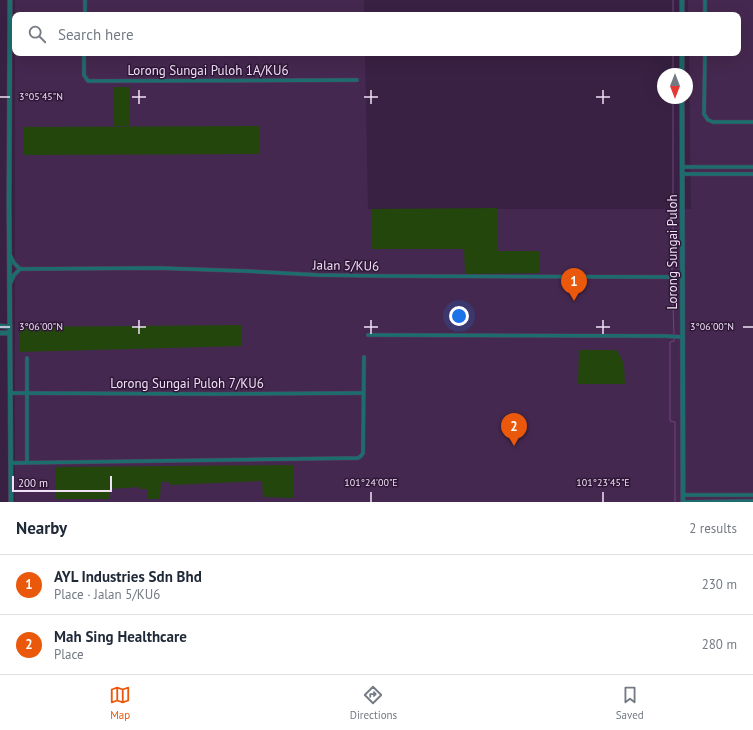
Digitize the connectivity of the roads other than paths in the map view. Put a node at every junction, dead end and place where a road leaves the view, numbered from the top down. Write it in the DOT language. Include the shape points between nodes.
graph roads {
  1 [pos="10,0"];
  2 [pos="85,0"];
  3 [pos="682,0"];
  4 [pos="705,0"];
  5 [pos="85,12"];
  6 [pos="682,12"];
  7 [pos="705,12"];
  8 [pos="84,56"];
  9 [pos="682,56"];
  10 [pos="704,56"];
  11 [pos="682,68"];
  12 [pos="357,80"];
  13 [pos="682,104"];
  14 [pos="753,122"];
  15 [pos="753,167"];
  16 [pos="682,168"];
  17 [pos="682,174"];
  18 [pos="753,174"];
  19 [pos="10,255"];
  20 [pos="20,268"];
  21 [pos="681,276"];
  22 [pos="10,285"];
  23 [pos="0,326"];
  24 [pos="10,327"];
  25 [pos="0,333"];
  26 [pos="10,333"];
  27 [pos="368,336"];
  28 [pos="683,337"];
  29 [pos="364,357"];
  30 [pos="27,358"];
  31 [pos="11,393"];
  32 [pos="27,393"];
  33 [pos="364,393"];
  34 [pos="11,462"];
  35 [pos="28,462"];
  36 [pos="683,495"];
  37 [pos="753,495"];
  38 [pos="753,501"];
  39 [pos="11,502"];
  40 [pos="683,502"];
  1 -- 19 [label="street"];
  2 -- 5 [label="street"];
  3 -- 6 [label="street"];
  4 -- 7 [label="street"];
  8 -- 12 [label="street, Lorong Sungai Puloh 1A/KU6" via="84,75 88,81"];
  9 -- 11 [label="street"];
  10 -- 14 [label="street" via="704,114 708,120"];
  13 -- 16 [label="street, Lorong Sungai Puloh"];
  15 -- 16 [label="street"];
  16 -- 17 [label="street, Lorong Sungai Puloh"];
  17 -- 18 [label="street"];
  17 -- 21 [label="street, Lorong Sungai Puloh"];
  19 -- 20 [label="street"];
  19 -- 22 [label="street"];
  20 -- 21 [label="street, Jalan 5/KU6" via="158,268 386,276"];
  20 -- 22 [label="street"];
  21 -- 28 [label="street, Lorong Sungai Puloh"];
  22 -- 24 [label="street"];
  23 -- 24 [label="street"];
  24 -- 26 [label="street"];
  25 -- 26 [label="street"];
  26 -- 31 [label="street"];
  27 -- 28 [label="street"];
  28 -- 36 [label="street, Lorong Sungai Puloh"];
  29 -- 33 [label="street"];
  30 -- 32 [label="street"];
  31 -- 32 [label="street, Lorong Sungai Puloh 7/KU6"];
  31 -- 34 [label="street"];
  32 -- 33 [label="street, Lorong Sungai Puloh 7/KU6"];
  32 -- 35 [label="street"];
  33 -- 35 [label="street" via="363,453 358,458"];
  34 -- 35 [label="street"];
  34 -- 39 [label="street"];
  36 -- 37 [label="street"];
  36 -- 40 [label="street, Lorong Sungai Puloh"];
  38 -- 40 [label="street"];
}
